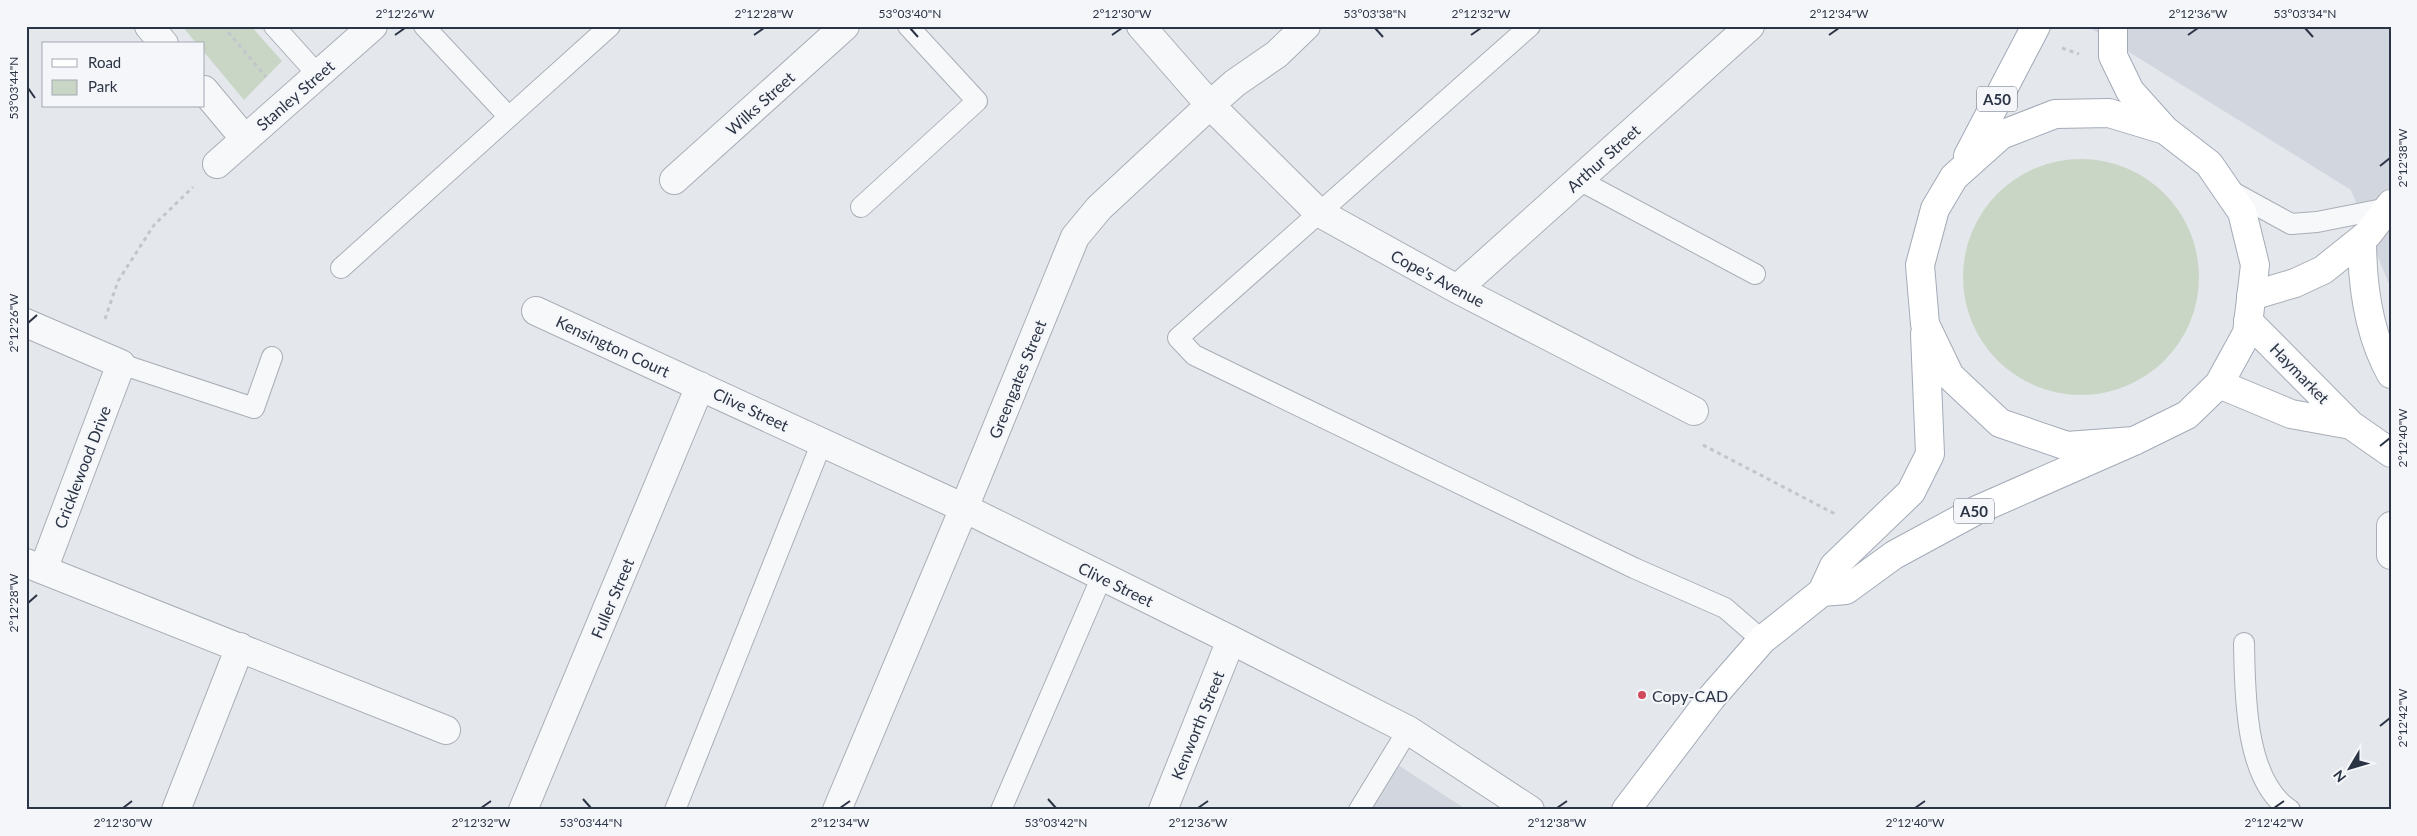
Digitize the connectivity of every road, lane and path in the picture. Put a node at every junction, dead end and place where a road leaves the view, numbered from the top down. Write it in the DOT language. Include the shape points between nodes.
graph roads {
  1 [pos="149,26"];
  2 [pos="223,26"];
  3 [pos="274,26"];
  4 [pos="372,26"];
  5 [pos="424,26"];
  6 [pos="610,26"];
  7 [pos="845,26"];
  8 [pos="908,26"];
  9 [pos="1141,26"];
  10 [pos="1306,26"];
  11 [pos="1530,26"];
  12 [pos="1750,26"];
  13 [pos="2036,26"];
  14 [pos="2113,26"];
  15 [pos="162,42"];
  16 [pos="318,75"];
  17 [pos="205,91"];
  18 [pos="287,102"];
  19 [pos="1210,104"];
  20 [pos="509,117"];
  21 [pos="2165,130"];
  22 [pos="245,139"];
  23 [pos="217,164"];
  24 [pos="1959,173"];
  25 [pos="674,180"];
  26 [pos="1579,180"];
  27 [pos="2225,188"];
  28 [pos="2389,206"];
  29 [pos="861,207"];
  30 [pos="1318,212"];
  31 [pos="2362,239"];
  32 [pos="341,268"];
  33 [pos="1755,274"];
  34 [pos="1457,289"];
  35 [pos="1924,307"];
  36 [pos="2250,309"];
  37 [pos="536,311"];
  38 [pos="26,323"];
  39 [pos="94,353"];
  40 [pos="272,357"];
  41 [pos="121,364"];
  42 [pos="2391,374"];
  43 [pos="695,384"];
  44 [pos="2219,384"];
  45 [pos="1694,411"];
  46 [pos="2351,425"];
  47 [pos="2134,441"];
  48 [pos="822,442"];
  49 [pos="2391,453"];
  50 [pos="964,508"];
  51 [pos="2391,526"];
  52 [pos="1869,532"];
  53 [pos="2391,555"];
  54 [pos="35,566"];
  55 [pos="1102,576"];
  56 [pos="1822,592"];
  57 [pos="1231,640"];
  58 [pos="1762,640"];
  59 [pos="2244,643"];
  60 [pos="240,647"];
  61 [pos="446,730"];
  62 [pos="1408,730"];
  63 [pos="176,810"];
  64 [pos="523,810"];
  65 [pos="675,810"];
  66 [pos="837,810"];
  67 [pos="1001,810"];
  68 [pos="1164,810"];
  69 [pos="1359,810"];
  70 [pos="1530,810"];
  71 [pos="1626,810"];
  72 [pos="2290,810"];
  1 -- 15 [label="street"];
  2 -- 18 [label="path"];
  3 -- 16 [label="lane"];
  4 -- 16 [label="street, Stanley Street"];
  5 -- 20 [label="lane"];
  6 -- 20 [label="lane"];
  7 -- 25 [label="street, Wilks Street"];
  8 -- 29 [label="lane" via="976,101"];
  9 -- 19 [label="street, Cope's Avenue"];
  10 -- 19 [label="street, Greengates Street" via="1277,54"];
  11 -- 30 [label="lane"];
  12 -- 26 [label="street, Arthur Street"];
  13 -- 24 [label="main road, A50"];
  14 -- 21 [label="main road, A50" via="2113,56 2126,83"];
  16 -- 18 [label="street, Stanley Street"];
  17 -- 22 [label="street"];
  18 -- 22 [label="street, Stanley Street"];
  19 -- 30 [label="street, Cope's Avenue"];
  19 -- 50 [label="street, Greengates Street" via="1099,208 1075,236"];
  20 -- 32 [label="lane"];
  21 -- 24 [label="main road, A50" via="2109,113 2055,114 2001,135"];
  21 -- 27 [label="main road, A50" via="2210,164"];
  22 -- 23 [label="street, Stanley Street"];
  23 -- 39 [label="path" via="154,225 118,280"];
  24 -- 35 [label="main road, A50" via="1935,209 1920,265"];
  26 -- 33 [label="lane"];
  26 -- 34 [label="street, Arthur Street"];
  27 -- 28 [label="lane" via="2292,224 2335,219"];
  27 -- 36 [label="main road, A50" via="2242,212 2255,265"];
  28 -- 31 [label="main road"];
  30 -- 34 [label="street, Cope's Avenue"];
  30 -- 58 [label="lane" via="1178,338 1194,355 1634,568 1725,608"];
  31 -- 36 [label="main road" via="2323,270"];
  31 -- 42 [label="main road" via="2367,302 2380,356"];
  34 -- 45 [label="street, Cope's Avenue"];
  35 -- 47 [label="main road, A50" via="1925,324 1950,376 2000,423 2067,446"];
  35 -- 52 [label="main road, A50" via="1930,454 1911,492"];
  36 -- 44 [label="main road, A50" via="2247,332"];
  36 -- 46 [label="main road, Haymarket"];
  37 -- 43 [label="street, Kensington Court"];
  38 -- 39 [label="street"];
  39 -- 41 [label="street"];
  40 -- 41 [label="lane" via="254,408"];
  41 -- 54 [label="street, Cricklewood Drive"];
  43 -- 48 [label="street, Clive Street"];
  43 -- 64 [label="street, Fuller Street"];
  44 -- 46 [label="main road, Haymarket" via="2291,414"];
  44 -- 47 [label="main road, A50" via="2187,415"];
  45 -- 52 [label="path" via="1696,441"];
  46 -- 49 [label="main road, Haymarket"];
  47 -- 56 [label="main road, A50" via="1977,510 1894,555 1846,590"];
  48 -- 50 [label="street, Clive Street"];
  48 -- 65 [label="lane"];
  50 -- 55 [label="street, Clive Street"];
  50 -- 66 [label="street, Greengates Street"];
  51 -- 53 [label="street"];
  52 -- 56 [label="main road, A50" via="1834,566"];
  54 -- 60 [label="street"];
  55 -- 57 [label="street, Clive Street"];
  55 -- 67 [label="lane"];
  56 -- 58 [label="main road, A50"];
  57 -- 62 [label="street, Clive Street"];
  57 -- 68 [label="street, Kenworth Street"];
  58 -- 71 [label="main road, A50" via="1712,697"];
  59 -- 72 [label="lane" via="2245,692 2255,750 2272,792"];
  60 -- 61 [label="street"];
  60 -- 63 [label="street"];
  62 -- 69 [label="lane"];
  62 -- 70 [label="street, Clive Street"];
}
